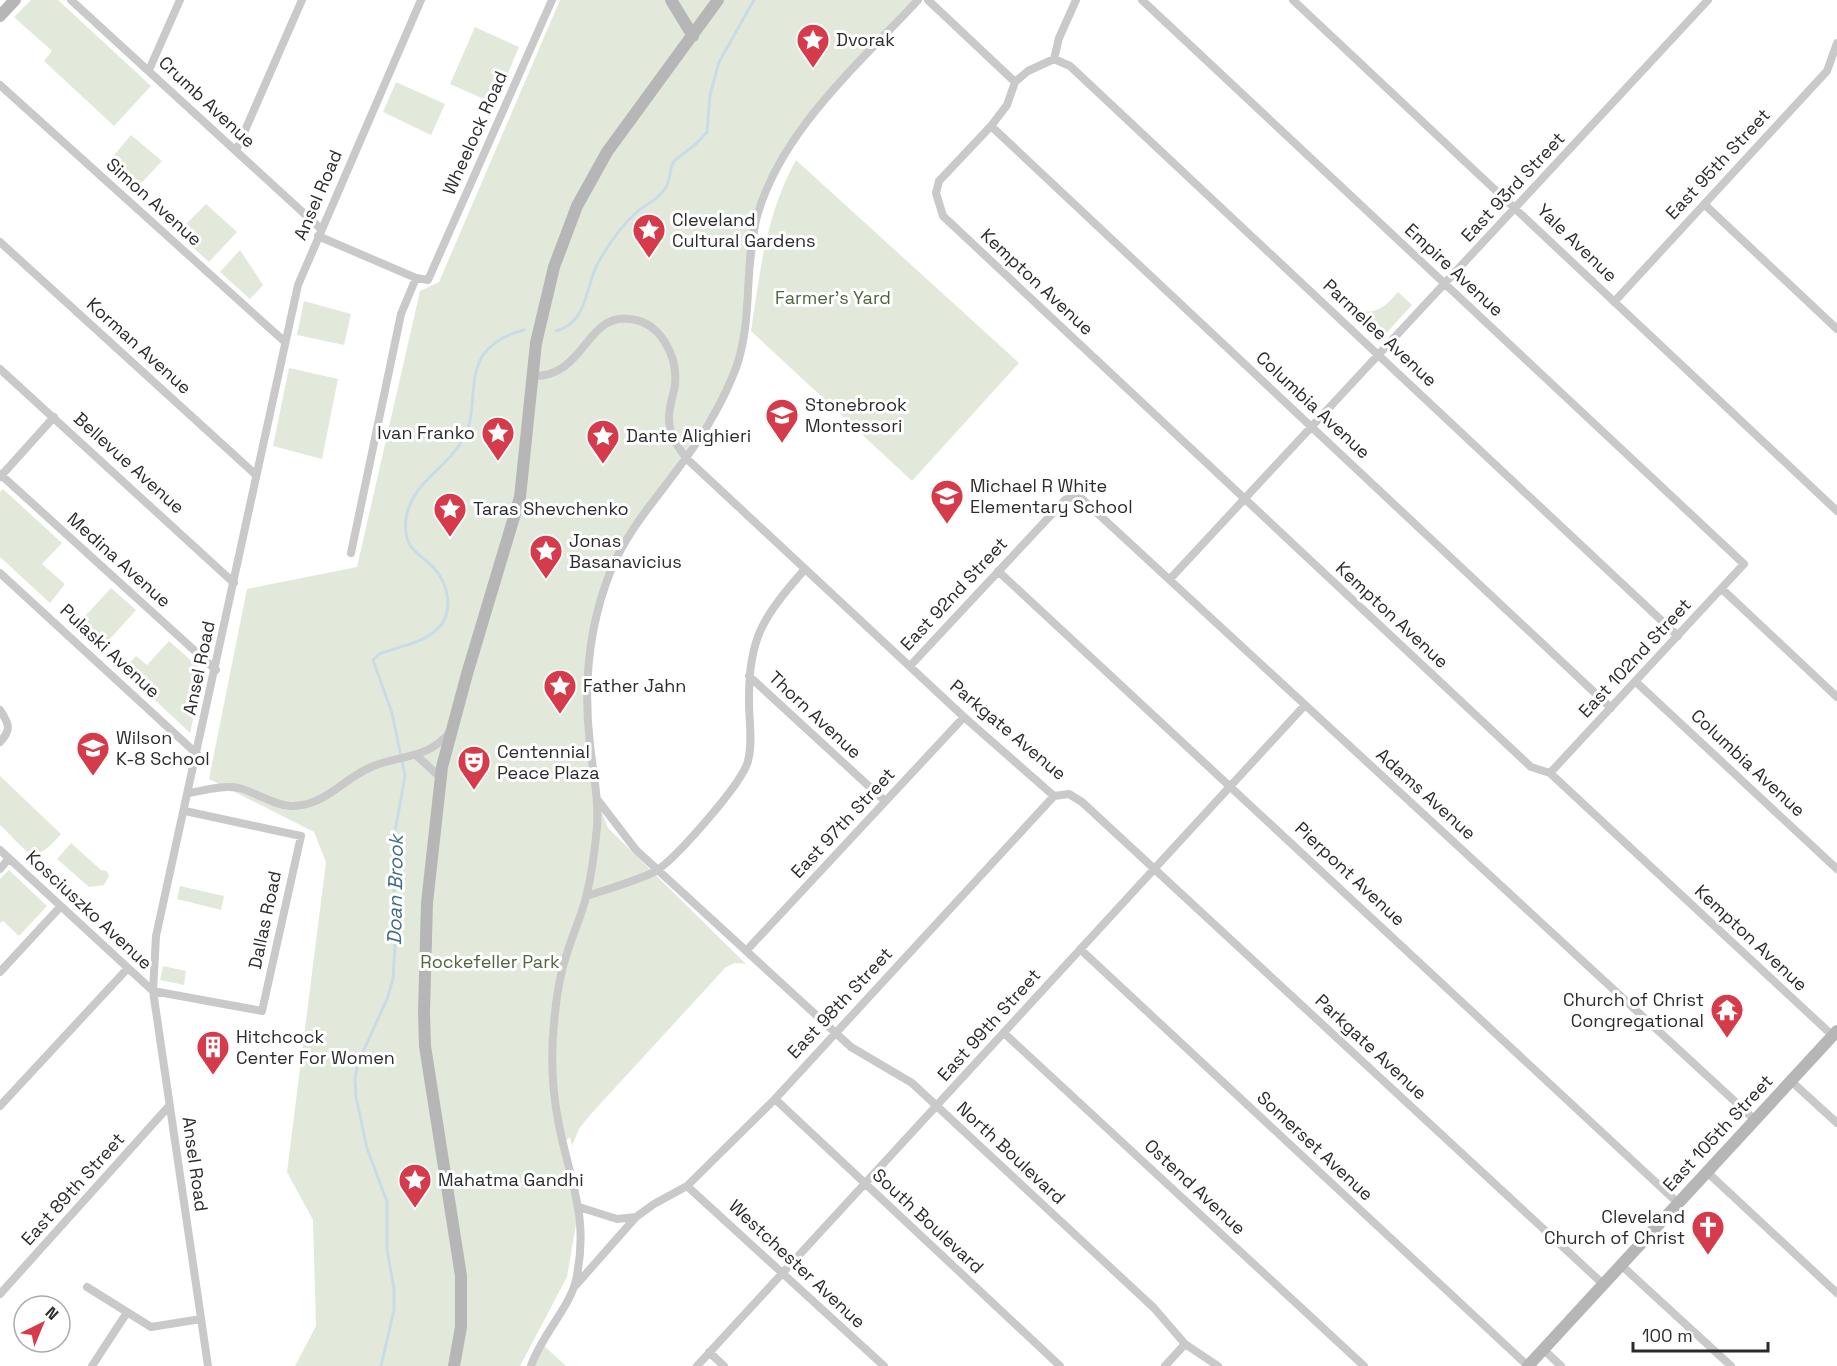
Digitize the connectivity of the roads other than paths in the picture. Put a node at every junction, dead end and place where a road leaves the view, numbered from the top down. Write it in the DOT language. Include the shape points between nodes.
graph roads {
  1 [pos="15,0"];
  2 [pos="71,0"];
  3 [pos="180,0"];
  4 [pos="302,0"];
  5 [pos="421,0"];
  6 [pos="552,0"];
  7 [pos="671,0"];
  8 [pos="718,0"];
  9 [pos="918,0"];
  10 [pos="928,0"];
  11 [pos="1076,0"];
  12 [pos="1142,0"];
  13 [pos="1293,0"];
  14 [pos="1708,0"];
  15 [pos="0,16"];
  16 [pos="693,36"];
  17 [pos="1837,43"];
  18 [pos="1054,59"];
  19 [pos="149,70"];
  20 [pos="1015,82"];
  21 [pos="0,85"];
  22 [pos="991,126"];
  23 [pos="236,151"];
  24 [pos="1704,204"];
  25 [pos="1516,208"];
  26 [pos="320,233"];
  27 [pos="0,243"];
  28 [pos="416,278"];
  29 [pos="428,280"];
  30 [pos="1445,284"];
  31 [pos="1614,302"];
  32 [pos="1837,329"];
  33 [pos="285,342"];
  34 [pos="1379,355"];
  35 [pos="0,369"];
  36 [pos="532,376"];
  37 [pos="54,417"];
  38 [pos="1312,427"];
  39 [pos="686,458"];
  40 [pos="255,474"];
  41 [pos="0,475"];
  42 [pos="1074,496"];
  43 [pos="1244,499"];
  44 [pos="1837,511"];
  45 [pos="351,553"];
  46 [pos="1744,564"];
  47 [pos="805,569"];
  48 [pos="998,571"];
  49 [pos="0,573"];
  50 [pos="1170,579"];
  51 [pos="234,583"];
  52 [pos="1722,589"];
  53 [pos="1678,636"];
  54 [pos="910,666"];
  55 [pos="216,670"];
  56 [pos="749,676"];
  57 [pos="1636,682"];
  58 [pos="1837,697"];
  59 [pos="1305,705"];
  60 [pos="1611,708"];
  61 [pos="0,710"];
  62 [pos="964,717"];
  63 [pos="451,730"];
  64 [pos="0,742"];
  65 [pos="197,754"];
  66 [pos="413,757"];
  67 [pos="1550,773"];
  68 [pos="440,777"];
  69 [pos="1231,786"];
  70 [pos="189,793"];
  71 [pos="1054,796"];
  72 [pos="597,799"];
  73 [pos="885,801"];
  74 [pos="185,811"];
  75 [pos="0,850"];
  76 [pos="9,858"];
  77 [pos="1155,868"];
  78 [pos="0,869"];
  79 [pos="1837,869"];
  80 [pos="658,870"];
  81 [pos="587,896"];
  82 [pos="61,906"];
  83 [pos="1080,950"];
  84 [pos="746,951"];
  85 [pos="128,968"];
  86 [pos="0,972"];
  87 [pos="153,991"];
  88 [pos="262,1011"];
  89 [pos="835,1032"];
  90 [pos="1004,1033"];
  91 [pos="1835,1033"];
  92 [pos="1791,1081"];
  93 [pos="775,1099"];
  94 [pos="0,1106"];
  95 [pos="169,1106"];
  96 [pos="936,1107"];
  97 [pos="1755,1120"];
  98 [pos="1837,1123"];
  99 [pos="1707,1172"];
  100 [pos="864,1184"];
  101 [pos="687,1186"];
  102 [pos="1678,1203"];
  103 [pos="579,1207"];
  104 [pos="636,1217"];
  105 [pos="1621,1265"];
  106 [pos="782,1272"];
  107 [pos="1603,1284"];
  108 [pos="575,1286"];
  109 [pos="87,1287"];
  110 [pos="1837,1293"];
  111 [pos="0,1294"];
  112 [pos="126,1314"];
  113 [pos="201,1319"];
  114 [pos="1185,1344"];
  115 [pos="1544,1350"];
  116 [pos="709,1353"];
  117 [pos="92,1366"];
  118 [pos="208,1366"];
  119 [pos="454,1366"];
  120 [pos="531,1366"];
  121 [pos="697,1366"];
  122 [pos="724,1366"];
  123 [pos="884,1366"];
  124 [pos="1060,1366"];
  125 [pos="1165,1366"];
  126 [pos="1218,1366"];
  127 [pos="1364,1366"];
  128 [pos="1528,1366"];
  129 [pos="1561,1366"];
  130 [pos="1731,1366"];
  1 -- 15 [label="main road"];
  2 -- 19 [label="street, Crumb Avenue"];
  3 -- 19 [label="street"];
  4 -- 23 [label="street"];
  5 -- 26 [label="street, Ansel Road"];
  6 -- 29 [label="street, Wheelock Road"];
  7 -- 16 [label="main road"];
  8 -- 16 [label="main road"];
  9 -- 39 [label="street" via="806,124 781,162 756,222 742,347 723,397"];
  10 -- 20 [label="street"];
  11 -- 18 [label="street"];
  12 -- 30 [label="street, Empire Avenue"];
  13 -- 25 [label="street, Yale Avenue"];
  14 -- 25 [label="street, East 93rd Street"];
  16 -- 36 [label="main road" via="627,123 587,185 564,236 540,321"];
  17 -- 24 [label="street, East 95th Street" via="1827,71"];
  18 -- 20 [label="street"];
  18 -- 34 [label="street, Parmelee Avenue" via="1070,66"];
  19 -- 23 [label="street, Crumb Avenue"];
  20 -- 22 [label="street" via="1007,105"];
  21 -- 33 [label="street, Simon Avenue"];
  22 -- 38 [label="street, Columbia Avenue"];
  22 -- 43 [label="street, Kempton Avenue" via="939,181 938,205 943,216"];
  23 -- 26 [label="street, Crumb Avenue"];
  24 -- 31 [label="street, East 95th Street"];
  24 -- 32 [label="street"];
  25 -- 30 [label="street, East 93rd Street"];
  25 -- 31 [label="street, Yale Avenue"];
  26 -- 28 [label="street, Crumb Avenue"];
  26 -- 33 [label="street, Ansel Road" via="298,285"];
  27 -- 40 [label="street, Korman Avenue"];
  28 -- 29 [label="street, Crumb Avenue"];
  28 -- 45 [label="street" via="401,314"];
  30 -- 34 [label="street, East 93rd Street"];
  30 -- 46 [label="street, Empire Avenue"];
  31 -- 44 [label="street, Yale Avenue"];
  33 -- 40 [label="street, Ansel Road"];
  34 -- 38 [label="street, East 93rd Street"];
  34 -- 53 [label="street, Parmelee Avenue"];
  35 -- 37 [label="street, Bellevue Avenue"];
  36 -- 39 [label="street, Parkgate Avenue" via="551,376 560,371 596,331 609,323 625,318 643,323 663,338 672,356 675,374 669,424"];
  36 -- 63 [label="main road" via="520,497"];
  37 -- 41 [label="street"];
  37 -- 51 [label="street, Bellevue Avenue"];
  38 -- 43 [label="street, East 93rd Street"];
  38 -- 60 [label="street, Columbia Avenue"];
  39 -- 47 [label="street, Parkgate Avenue"];
  39 -- 72 [label="street" via="629,535 599,603 586,677"];
  40 -- 51 [label="street, Ansel Road"];
  41 -- 55 [label="street, Medina Avenue"];
  42 -- 48 [label="street, East 92nd Street" via="1065,500"];
  42 -- 50 [label="street, Adams Avenue"];
  43 -- 50 [label="street, East 93rd Street"];
  43 -- 67 [label="street, Kempton Avenue" via="1531,767"];
  46 -- 52 [label="street, East 102nd Street"];
  47 -- 54 [label="street, Parkgate Avenue"];
  47 -- 56 [label="street" via="762,624 752,648"];
  48 -- 54 [label="street, East 92nd Street"];
  48 -- 69 [label="street, Pierpont Avenue"];
  49 -- 65 [label="street, Pulaski Avenue"];
  50 -- 59 [label="street, Adams Avenue"];
  51 -- 55 [label="street, Ansel Road"];
  52 -- 53 [label="street, East 102nd Street"];
  52 -- 58 [label="street"];
  53 -- 57 [label="street, East 102nd Street"];
  54 -- 62 [label="street, Parkgate Avenue"];
  55 -- 65 [label="street, Ansel Road"];
  56 -- 73 [label="street, Thorn Avenue"];
  56 -- 80 [label="street" via="748,761 725,800"];
  57 -- 60 [label="street, East 102nd Street"];
  57 -- 79 [label="street, Columbia Avenue"];
  59 -- 69 [label="street, East 99th Street"];
  59 -- 97 [label="street, Adams Avenue"];
  60 -- 67 [label="street, East 102nd Street"];
  61 -- 64 [label="street" via="9,724 9,733"];
  62 -- 71 [label="street, Parkgate Avenue"];
  62 -- 73 [label="street, East 97th Street"];
  63 -- 66 [label="street" via="436,745"];
  63 -- 68 [label="main road"];
  65 -- 70 [label="street, Ansel Road"];
  66 -- 68 [label="street"];
  66 -- 70 [label="street" via="367,769 328,795 302,805 282,804 232,787"];
  67 -- 91 [label="street, Kempton Avenue"];
  68 -- 119 [label="main road" via="427,903 424,1012 461,1276 461,1327"];
  69 -- 77 [label="street, East 99th Street"];
  69 -- 102 [label="street, Pierpont Avenue"];
  70 -- 74 [label="street, Ansel Road"];
  71 -- 77 [label="street, Parkgate Avenue" via="1069,794 1082,802"];
  71 -- 89 [label="street, East 98th Street"];
  72 -- 80 [label="street, North Boulevard" via="618,830"];
  72 -- 81 [label="street"];
  73 -- 84 [label="street, East 97th Street"];
  74 -- 87 [label="street, Ansel Road" via="156,936"];
  74 -- 88 [label="street, Dallas Road" via="301,836"];
  75 -- 76 [label="street, Kosciuszko Avenue"];
  76 -- 78 [label="street"];
  76 -- 82 [label="street, Kosciuszko Avenue"];
  77 -- 83 [label="street, East 99th Street"];
  77 -- 107 [label="street, Parkgate Avenue"];
  80 -- 81 [label="street"];
  80 -- 84 [label="street, North Boulevard"];
  81 -- 103 [label="street" via="566,955 553,1028 556,1114"];
  82 -- 85 [label="street, Kosciuszko Avenue"];
  82 -- 86 [label="street"];
  83 -- 90 [label="street, East 99th Street"];
  83 -- 128 [label="street, Somerset Avenue"];
  84 -- 89 [label="street, North Boulevard"];
  85 -- 87 [label="street, Kosciuszko Avenue"];
  85 -- 94 [label="street"];
  87 -- 88 [label="street, Kosciuszko Avenue"];
  87 -- 95 [label="street, Ansel Road"];
  89 -- 93 [label="street, East 98th Street"];
  89 -- 96 [label="street, North Boulevard" via="867,1057 912,1083"];
  90 -- 96 [label="street, East 99th Street"];
  90 -- 127 [label="street, Ostend Avenue"];
  91 -- 92 [label="main road, East 105th Street"];
  92 -- 97 [label="main road, East 105th Street"];
  92 -- 98 [label="street"];
  93 -- 100 [label="street, South Boulevard"];
  93 -- 101 [label="street, East 98th Street"];
  95 -- 111 [label="street, East 89th Street"];
  95 -- 113 [label="street, Ansel Road"];
  96 -- 100 [label="street, East 99th Street"];
  96 -- 114 [label="street, North Boulevard" via="1154,1308"];
  97 -- 99 [label="main road, East 105th Street"];
  99 -- 102 [label="main road, East 105th Street"];
  99 -- 110 [label="street"];
  100 -- 106 [label="street, East 99th Street"];
  100 -- 124 [label="street, South Boulevard"];
  101 -- 104 [label="street, East 98th Street"];
  101 -- 106 [label="street, Westchester Avenue"];
  102 -- 105 [label="main road, East 105th Street"];
  103 -- 104 [label="street" via="617,1219"];
  103 -- 108 [label="street" via="582,1239"];
  104 -- 108 [label="street, East 98th Street"];
  105 -- 107 [label="main road, East 105th Street"];
  105 -- 130 [label="street"];
  106 -- 116 [label="street, East 99th Street"];
  106 -- 123 [label="street, Westchester Avenue"];
  107 -- 115 [label="main road, East 105th Street"];
  108 -- 120 [label="street"];
  109 -- 112 [label="street"];
  112 -- 113 [label="street" via="151,1327"];
  112 -- 117 [label="street"];
  113 -- 118 [label="street, Ansel Road"];
  114 -- 125 [label="street"];
  114 -- 126 [label="street, North Boulevard"];
  115 -- 128 [label="main road, East 105th Street"];
  115 -- 129 [label="street"];
  116 -- 121 [label="street, East 99th Street"];
  116 -- 122 [label="street"];
}
